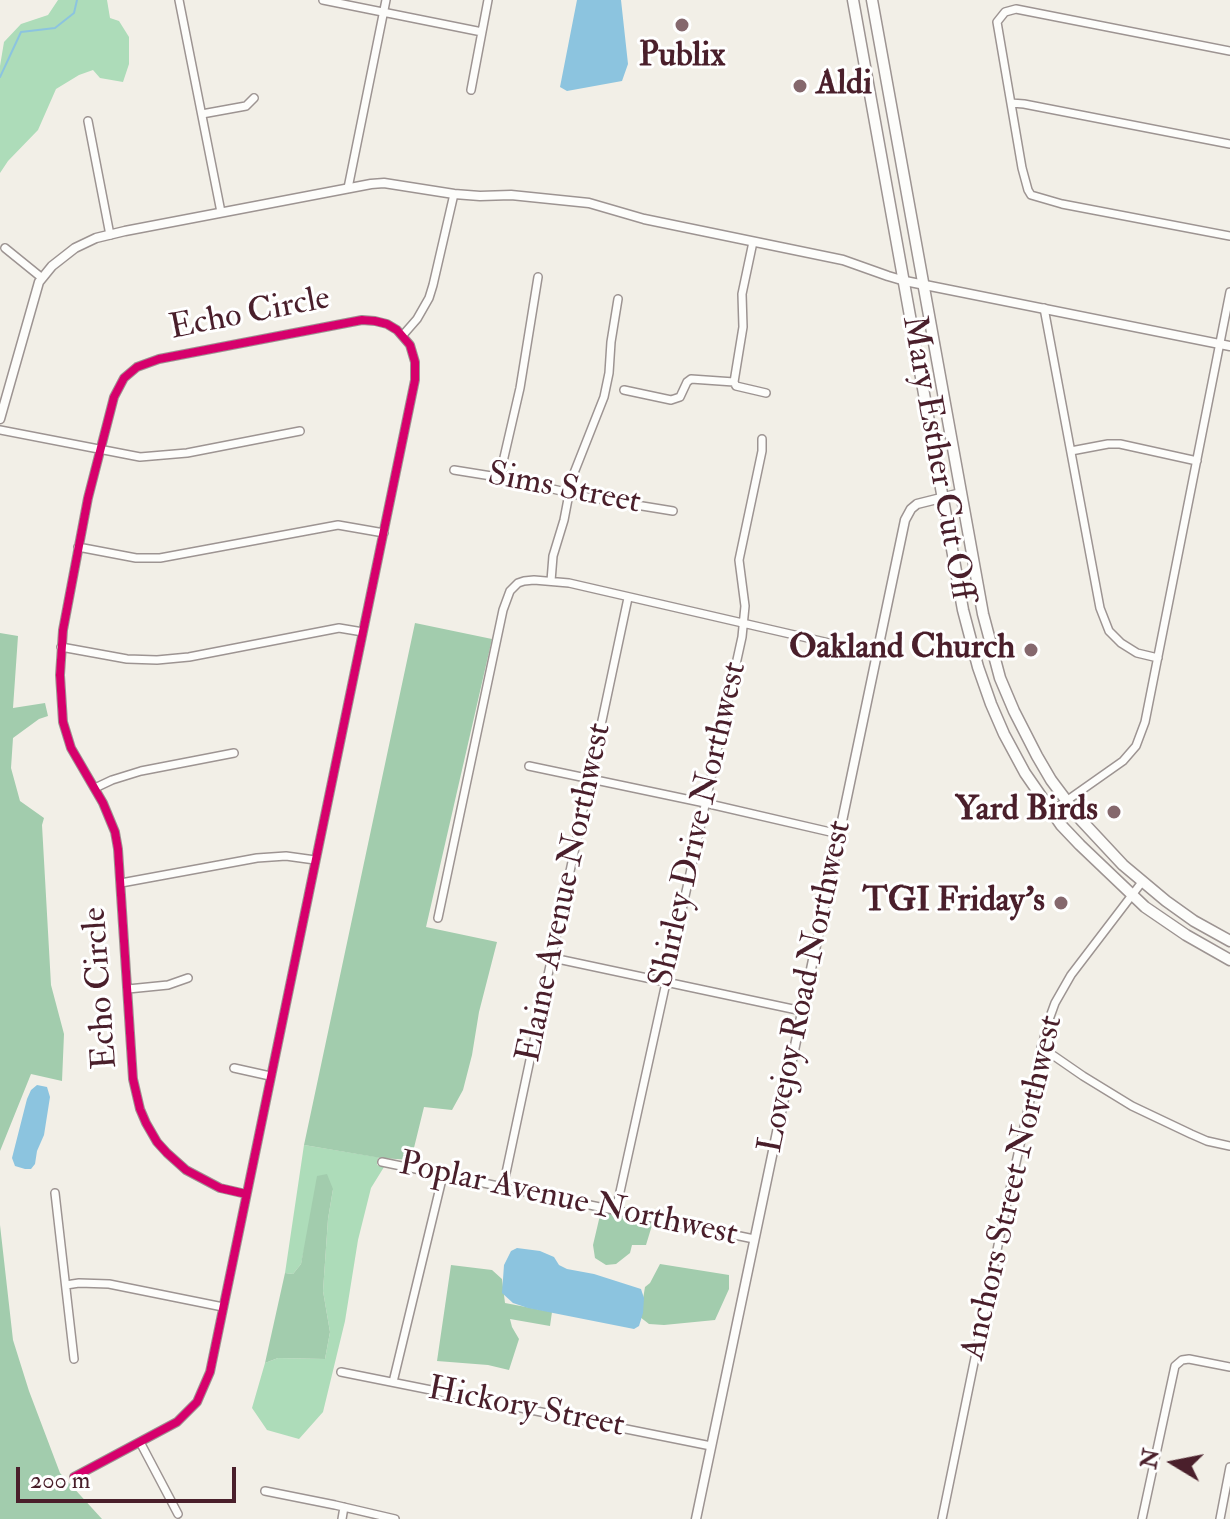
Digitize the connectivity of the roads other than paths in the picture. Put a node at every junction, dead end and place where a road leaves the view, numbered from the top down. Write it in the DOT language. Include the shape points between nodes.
graph roads {
  1 [pos="179,0"];
  2 [pos="323,0"];
  3 [pos="386,0"];
  4 [pos="488,0"];
  5 [pos="853,0"];
  6 [pos="872,0"];
  7 [pos="383,12"];
  8 [pos="482,32"];
  9 [pos="1230,51"];
  10 [pos="884,71"];
  11 [pos="867,74"];
  12 [pos="471,90"];
  13 [pos="254,98"];
  14 [pos="1011,103"];
  15 [pos="202,114"];
  16 [pos="88,121"];
  17 [pos="1230,144"];
  18 [pos="348,188"];
  19 [pos="454,194"];
  20 [pos="221,212"];
  21 [pos="110,235"];
  22 [pos="1230,236"];
  23 [pos="753,242"];
  24 [pos="5,248"];
  25 [pos="538,277"];
  26 [pos="42,278"];
  27 [pos="905,281"];
  28 [pos="922,284"];
  29 [pos="1230,292"];
  30 [pos="618,299"];
  31 [pos="1044,308"];
  32 [pos="403,335"];
  33 [pos="1220,344"];
  34 [pos="1230,346"];
  35 [pos="734,382"];
  36 [pos="624,390"];
  37 [pos="766,393"];
  38 [pos="0,419"];
  39 [pos="0,430"];
  40 [pos="300,431"];
  41 [pos="762,439"];
  42 [pos="100,450"];
  43 [pos="1071,451"];
  44 [pos="1197,461"];
  45 [pos="454,470"];
  46 [pos="510,479"];
  47 [pos="569,493"];
  48 [pos="961,493"];
  49 [pos="942,497"];
  50 [pos="673,511"];
  51 [pos="384,533"];
  52 [pos="78,547"];
  53 [pos="551,581"];
  54 [pos="628,598"];
  55 [pos="744,624"];
  56 [pos="363,632"];
  57 [pos="61,647"];
  58 [pos="877,654"];
  59 [pos="1158,658"];
  60 [pos="1003,686"];
  61 [pos="987,692"];
  62 [pos="234,753"];
  63 [pos="529,766"];
  64 [pos="591,779"];
  65 [pos="95,788"];
  66 [pos="1066,801"];
  67 [pos="705,803"];
  68 [pos="1052,811"];
  69 [pos="839,834"];
  70 [pos="315,860"];
  71 [pos="1142,882"];
  72 [pos="121,883"];
  73 [pos="1132,895"];
  74 [pos="438,918"];
  75 [pos="1230,941"];
  76 [pos="553,958"];
  77 [pos="1230,960"];
  78 [pos="188,978"];
  79 [pos="665,983"];
  80 [pos="128,989"];
  81 [pos="802,1011"];
  82 [pos="1041,1047"];
  83 [pos="234,1068"];
  84 [pos="270,1076"];
  85 [pos="1230,1146"];
  86 [pos="382,1162"];
  87 [pos="443,1175"];
  88 [pos="503,1187"];
  89 [pos="55,1193"];
  90 [pos="246,1194"];
  91 [pos="616,1210"];
  92 [pos="754,1239"];
  93 [pos="66,1285"];
  94 [pos="223,1307"];
  95 [pos="74,1359"];
  96 [pos="1230,1367"];
  97 [pos="341,1372"];
  98 [pos="393,1382"];
  99 [pos="140,1442"];
  100 [pos="711,1446"];
  101 [pos="1230,1467"];
  102 [pos="74,1477"];
  103 [pos="265,1491"];
  104 [pos="344,1507"];
  105 [pos="178,1514"];
  106 [pos="342,1519"];
  107 [pos="395,1519"];
  108 [pos="696,1519"];
  109 [pos="942,1519"];
  110 [pos="1142,1519"];
  111 [pos="1220,1519"];
  1 -- 15 [label="street"];
  2 -- 7 [label="street"];
  3 -- 7 [label="street"];
  4 -- 8 [label="street"];
  5 -- 11 [label="main road, Mary Esther Cut Off"];
  6 -- 10 [label="main road, Mary Esther Cut Off"];
  7 -- 8 [label="street"];
  7 -- 18 [label="street"];
  8 -- 12 [label="street"];
  9 -- 14 [label="street" via="1011,9 997,25"];
  10 -- 11 [label="main road"];
  10 -- 28 [label="main road, Mary Esther Cut Off"];
  11 -- 27 [label="main road, Mary Esther Cut Off"];
  13 -- 15 [label="street" via="246,106"];
  14 -- 17 [label="street"];
  14 -- 22 [label="street" via="1031,195"];
  15 -- 20 [label="street"];
  16 -- 21 [label="street"];
  18 -- 19 [label="street" via="396,183"];
  18 -- 20 [label="street"];
  19 -- 23 [label="street" via="589,203"];
  19 -- 32 [label="street" via="433,285"];
  20 -- 21 [label="street"];
  21 -- 26 [label="street" via="75,248"];
  23 -- 27 [label="street" via="843,260"];
  23 -- 35 [label="street"];
  24 -- 26 [label="street"];
  25 -- 46 [label="street" via="502,466"];
  26 -- 38 [label="street"];
  27 -- 28 [label="street"];
  27 -- 49 [label="main road, Mary Esther Cut Off"];
  28 -- 31 [label="street"];
  28 -- 48 [label="main road, Mary Esther Cut Off"];
  29 -- 33 [label="street"];
  30 -- 47 [label="street" via="604,397"];
  31 -- 33 [label="street"];
  31 -- 43 [label="street"];
  32 -- 42 [label="street, Echo Circle" via="387,324 362,320 146,363 118,387"];
  32 -- 51 [label="street" via="416,371"];
  33 -- 34 [label="street"];
  33 -- 44 [label="street"];
  35 -- 36 [label="street" via="691,379 680,397 671,400"];
  35 -- 37 [label="street"];
  39 -- 42 [label="street"];
  40 -- 42 [label="street" via="159,457"];
  41 -- 55 [label="street, Shirley Drive Northwest" via="739,560"];
  42 -- 52 [label="street, Echo Circle"];
  43 -- 44 [label="street" via="1120,444"];
  43 -- 59 [label="street" via="1104,621 1121,643"];
  44 -- 59 [label="street"];
  45 -- 46 [label="street, Sims Street"];
  46 -- 47 [label="street, Sims Street"];
  47 -- 50 [label="street, Sims Street"];
  47 -- 53 [label="street"];
  48 -- 49 [label="street, Lovejoy Road Northwest"];
  48 -- 60 [label="main road, Mary Esther Cut Off" via="983,614"];
  49 -- 58 [label="street, Lovejoy Road Northwest" via="917,504 905,520"];
  49 -- 61 [label="main road, Mary Esther Cut Off" via="963,610"];
  51 -- 52 [label="street" via="338,525 160,558"];
  51 -- 56 [label="street"];
  52 -- 57 [label="street, Echo Circle"];
  53 -- 54 [label="street"];
  53 -- 74 [label="street" via="524,581 511,589 503,610"];
  54 -- 55 [label="street"];
  54 -- 64 [label="street, Elaine Avenue Northwest"];
  55 -- 58 [label="street"];
  55 -- 67 [label="street, Shirley Drive Northwest"];
  56 -- 57 [label="street" via="339,628 157,660"];
  56 -- 70 [label="street"];
  57 -- 65 [label="street, Echo Circle" via="63,722 71,748"];
  58 -- 69 [label="street, Lovejoy Road Northwest"];
  59 -- 66 [label="street" via="1136,746"];
  60 -- 61 [label="main road"];
  60 -- 66 [label="main road, Mary Esther Cut Off"];
  61 -- 68 [label="main road, Mary Esther Cut Off" via="1025,773"];
  62 -- 65 [label="street" via="141,771"];
  63 -- 64 [label="street"];
  64 -- 67 [label="street"];
  64 -- 76 [label="street, Elaine Avenue Northwest"];
  65 -- 72 [label="street, Echo Circle" via="115,832"];
  66 -- 68 [label="street"];
  66 -- 71 [label="main road, Mary Esther Cut Off"];
  67 -- 69 [label="street"];
  67 -- 79 [label="street, Shirley Drive Northwest"];
  68 -- 73 [label="main road, Mary Esther Cut Off"];
  69 -- 81 [label="street, Lovejoy Road Northwest"];
  70 -- 72 [label="street" via="266,857"];
  70 -- 84 [label="street"];
  71 -- 73 [label="street, Anchors Street Northwest"];
  71 -- 75 [label="main road, Mary Esther Cut Off"];
  72 -- 80 [label="street, Echo Circle"];
  73 -- 77 [label="main road, Mary Esther Cut Off"];
  73 -- 82 [label="street, Anchors Street Northwest" via="1063,989"];
  76 -- 79 [label="street"];
  76 -- 88 [label="street, Elaine Avenue Northwest"];
  78 -- 80 [label="street"];
  79 -- 81 [label="street"];
  79 -- 91 [label="street, Shirley Drive Northwest"];
  80 -- 90 [label="street, Echo Circle" via="133,1079 146,1123 186,1170 220,1188"];
  81 -- 92 [label="street, Lovejoy Road Northwest"];
  82 -- 85 [label="street" via="1125,1102 1191,1134"];
  82 -- 109 [label="street, Anchors Street Northwest"];
  83 -- 84 [label="street"];
  84 -- 90 [label="street"];
  86 -- 87 [label="street, Poplar Avenue Northwest"];
  87 -- 88 [label="street, Poplar Avenue Northwest"];
  87 -- 98 [label="street"];
  88 -- 91 [label="street, Poplar Avenue Northwest"];
  89 -- 93 [label="street"];
  90 -- 94 [label="street"];
  91 -- 92 [label="street, Poplar Avenue Northwest"];
  92 -- 100 [label="street, Lovejoy Road Northwest"];
  93 -- 94 [label="street" via="109,1284"];
  93 -- 95 [label="street"];
  94 -- 99 [label="street" via="210,1372 197,1402 177,1422"];
  96 -- 110 [label="street" via="1189,1359 1175,1366"];
  97 -- 98 [label="street, Hickory Street"];
  98 -- 100 [label="street, Hickory Street"];
  99 -- 102 [label="street"];
  99 -- 105 [label="street"];
  100 -- 108 [label="street, Lovejoy Road Northwest"];
  101 -- 111 [label="street"];
  103 -- 104 [label="street"];
  104 -- 106 [label="street"];
  104 -- 107 [label="street"];
}
